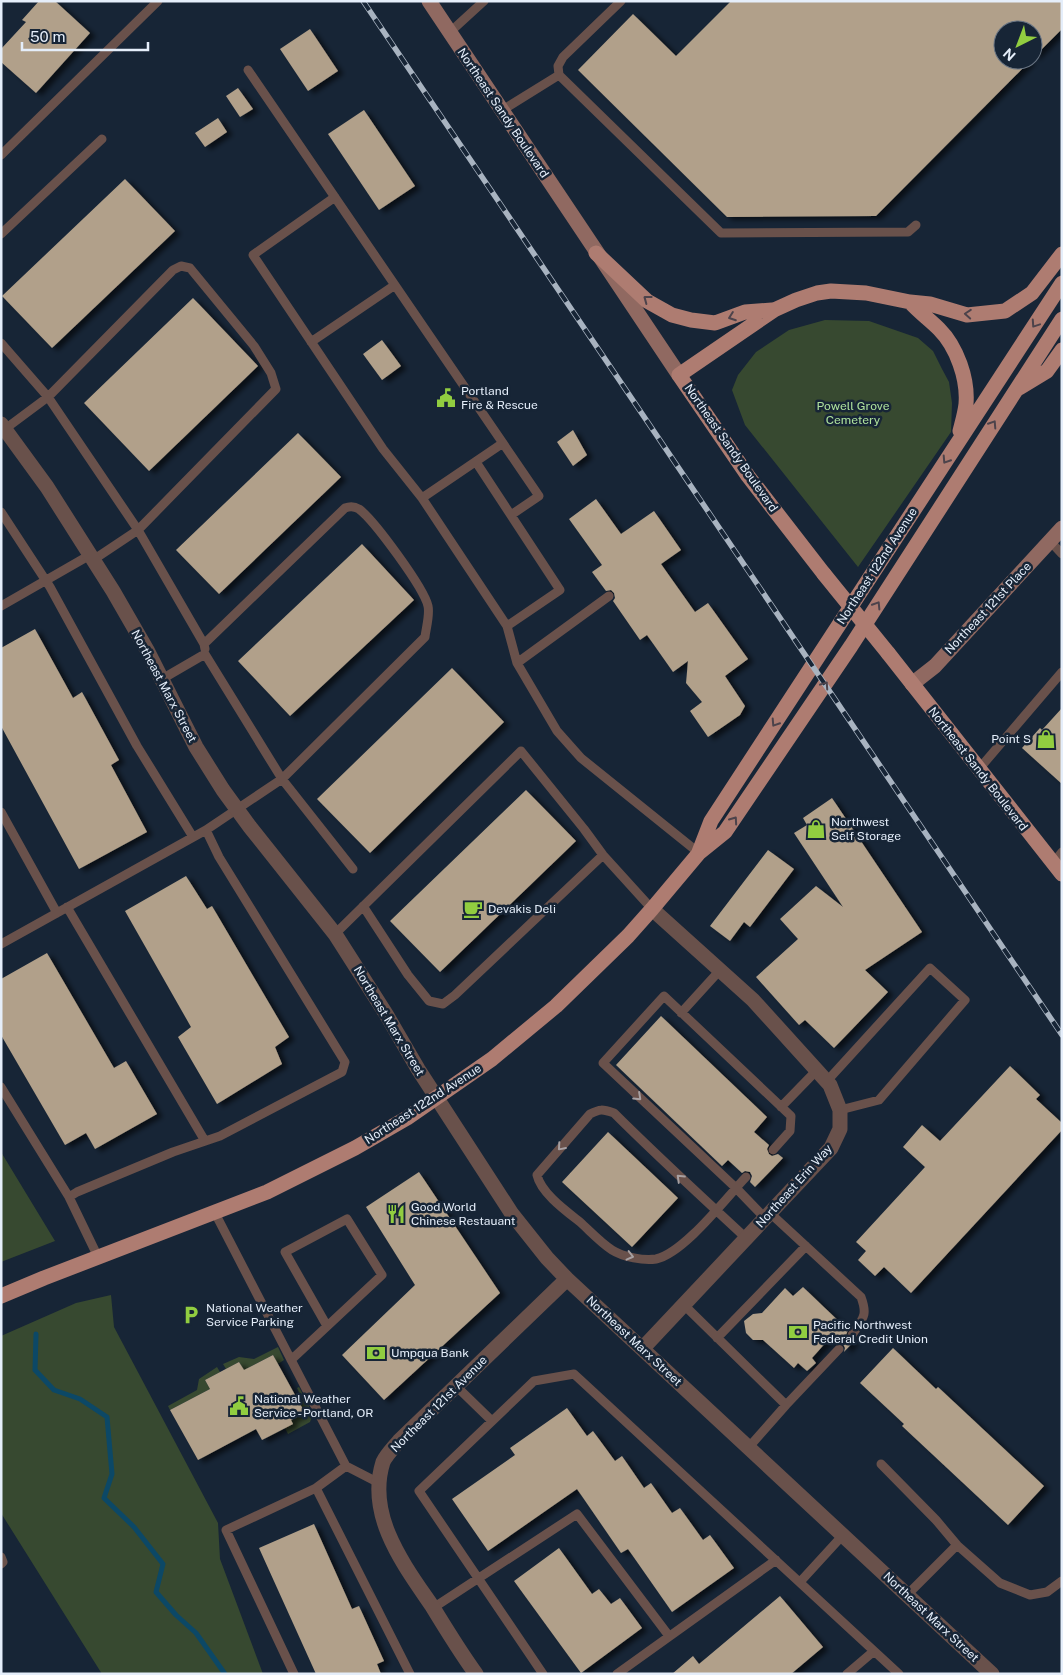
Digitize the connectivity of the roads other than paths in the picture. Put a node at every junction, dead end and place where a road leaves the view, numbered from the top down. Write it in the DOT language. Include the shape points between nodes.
graph roads {
  1 [pos="158,1"];
  2 [pos="428,1"];
  3 [pos="484,1"];
  4 [pos="621,1"];
  5 [pos="449,33"];
  6 [pos="248,70"];
  7 [pos="559,75"];
  8 [pos="502,111"];
  9 [pos="102,139"];
  10 [pos="1,155"];
  11 [pos="335,197"];
  12 [pos="916,225"];
  13 [pos="1,234"];
  14 [pos="596,253"];
  15 [pos="1062,254"];
  16 [pos="1062,283"];
  17 [pos="395,285"];
  18 [pos="910,302"];
  19 [pos="774,310"];
  20 [pos="1062,319"];
  21 [pos="311,342"];
  22 [pos="1,343"];
  23 [pos="1062,350"];
  24 [pos="679,375"];
  25 [pos="1014,392"];
  26 [pos="48,397"];
  27 [pos="3,426"];
  28 [pos="958,441"];
  29 [pos="503,443"];
  30 [pos="476,462"];
  31 [pos="422,498"];
  32 [pos="1,512"];
  33 [pos="511,515"];
  34 [pos="1062,528"];
  35 [pos="138,530"];
  36 [pos="1050,541"];
  37 [pos="1062,554"];
  38 [pos="91,557"];
  39 [pos="46,580"];
  40 [pos="609,596"];
  41 [pos="1,606"];
  42 [pos="507,626"];
  43 [pos="205,649"];
  44 [pos="517,663"];
  45 [pos="1062,672"];
  46 [pos="162,679"];
  47 [pos="912,684"];
  48 [pos="979,769"];
  49 [pos="282,779"];
  50 [pos="237,809"];
  51 [pos="1,812"];
  52 [pos="206,830"];
  53 [pos="193,837"];
  54 [pos="699,853"];
  55 [pos="602,855"];
  56 [pos="1059,863"];
  57 [pos="353,869"];
  58 [pos="364,906"];
  59 [pos="67,907"];
  60 [pos="652,909"];
  61 [pos="57,913"];
  62 [pos="336,934"];
  63 [pos="1,944"];
  64 [pos="720,969"];
  65 [pos="681,1013"];
  66 [pos="822,1076"];
  67 [pos="1,1087"];
  68 [pos="437,1097"];
  69 [pos="780,1107"];
  70 [pos="840,1110"];
  71 [pos="205,1141"];
  72 [pos="773,1150"];
  73 [pos="746,1178"];
  74 [pos="736,1188"];
  75 [pos="69,1197"];
  76 [pos="716,1210"];
  77 [pos="215,1213"];
  78 [pos="768,1215"];
  79 [pos="746,1238"];
  80 [pos="806,1246"];
  81 [pos="98,1257"];
  82 [pos="568,1279"];
  83 [pos="1,1296"];
  84 [pos="684,1305"];
  85 [pos="328,1326"];
  86 [pos="852,1334"];
  87 [pos="717,1338"];
  88 [pos="643,1348"];
  89 [pos="839,1348"];
  90 [pos="291,1360"];
  91 [pos="456,1386"];
  92 [pos="786,1405"];
  93 [pos="492,1421"];
  94 [pos="749,1447"];
  95 [pos="881,1464"];
  96 [pos="346,1466"];
  97 [pos="379,1484"];
  98 [pos="316,1488"];
  99 [pos="843,1535"];
  100 [pos="957,1545"];
  101 [pos="1,1558"];
  102 [pos="776,1560"];
  103 [pos="1,1564"];
  104 [pos="478,1577"];
  105 [pos="1062,1581"];
  106 [pos="800,1582"];
  107 [pos="907,1595"];
  108 [pos="433,1608"];
  109 [pos="670,1636"];
  110 [pos="874,1651"];
  111 [pos="294,1674"];
  112 [pos="410,1674"];
  113 [pos="476,1674"];
  114 [pos="543,1674"];
  115 [pos="617,1674"];
  116 [pos="847,1674"];
  117 [pos="899,1674"];
  118 [pos="992,1674"];
  1 -- 10 [label="lane"];
  2 -- 5 [label="main road, Northeast Sandy Boulevard"];
  3 -- 5 [label="lane"];
  4 -- 7 [label="lane" via="563,57 558,66"];
  5 -- 8 [label="main road, Northeast Sandy Boulevard"];
  6 -- 11 [label="lane"];
  7 -- 8 [label="lane"];
  7 -- 12 [label="lane" via="721,233 908,232"];
  8 -- 14 [label="main road, Northeast Sandy Boulevard"];
  9 -- 13 [label="lane"];
  11 -- 17 [label="lane"];
  11 -- 21 [label="lane" via="253,255"];
  19 -- 14 [label="main road, one-way" via="745,312 715,323 672,315 647,300"];
  14 -- 24 [label="main road, Northeast Sandy Boulevard"];
  15 -- 18 [label="main road, one-way" via="1032,293 1005,311 967,315"];
  16 -- 28 [label="main road, Northeast 122nd Avenue, one-way"];
  17 -- 21 [label="lane"];
  17 -- 29 [label="lane"];
  18 -- 19 [label="main road" via="866,293 831,291 804,297"];
  18 -- 28 [label="main road" via="940,330 960,365 966,404"];
  19 -- 24 [label="main road"];
  20 -- 25 [label="main road, Northeast 122nd Avenue"];
  21 -- 31 [label="lane" via="383,450"];
  22 -- 26 [label="lane"];
  23 -- 25 [label="main road" via="1047,371"];
  24 -- 47 [label="main road, Northeast Sandy Boulevard, bridge" via="748,476"];
  54 -- 25 [label="main road, Northeast 122nd Avenue, one-way" via="725,832 845,654"];
  26 -- 27 [label="lane"];
  26 -- 35 [label="lane"];
  26 -- 35 [label="lane" via="173,270 181,266 190,268 254,346 271,373 276,389"];
  27 -- 38 [label="street, Northeast Marx Street" via="47,487"];
  28 -- 54 [label="main road, Northeast 122nd Avenue, one-way" via="711,821"];
  29 -- 30 [label="lane"];
  29 -- 33 [label="lane" via="539,496"];
  30 -- 31 [label="lane"];
  30 -- 33 [label="lane"];
  31 -- 42 [label="lane"];
  32 -- 39 [label="lane"];
  33 -- 42 [label="lane" via="560,590"];
  34 -- 36 [label="main road, Northeast 121st Place"];
  35 -- 38 [label="lane"];
  35 -- 43 [label="lane"];
  36 -- 37 [label="lane"];
  36 -- 47 [label="main road, Northeast 121st Place" via="934,666"];
  38 -- 39 [label="lane"];
  38 -- 46 [label="street, Northeast Marx Street"];
  39 -- 41 [label="lane"];
  39 -- 53 [label="lane" via="136,746"];
  40 -- 44 [label="lane"];
  42 -- 44 [label="lane"];
  43 -- 46 [label="lane"];
  43 -- 49 [label="lane"];
  43 -- 49 [label="lane" via="345,508 351,506 364,514 414,580 428,607 425,637"];
  44 -- 54 [label="lane" via="557,731 581,758"];
  45 -- 48 [label="lane"];
  46 -- 50 [label="street, Northeast Marx Street" via="196,747"];
  47 -- 48 [label="main road, Northeast Sandy Boulevard"];
  48 -- 56 [label="main road, Northeast Sandy Boulevard"];
  49 -- 50 [label="lane"];
  49 -- 57 [label="lane"];
  50 -- 52 [label="lane"];
  50 -- 62 [label="street, Northeast Marx Street"];
  51 -- 61 [label="lane"];
  52 -- 53 [label="lane"];
  52 -- 71 [label="lane" via="219,857 345,1062 342,1072 333,1078"];
  53 -- 59 [label="lane"];
  54 -- 60 [label="main road, Northeast 122nd Avenue"];
  55 -- 58 [label="lane" via="443,1004 429,1001 408,975"];
  55 -- 58 [label="lane" via="521,751"];
  55 -- 60 [label="lane"];
  58 -- 62 [label="lane"];
  59 -- 61 [label="lane"];
  59 -- 71 [label="lane"];
  60 -- 64 [label="street, Northeast Erin Way"];
  60 -- 68 [label="main road, Northeast 122nd Avenue" via="550,1011 492,1059"];
  61 -- 63 [label="lane"];
  62 -- 68 [label="street, Northeast Marx Street"];
  64 -- 65 [label="lane"];
  64 -- 66 [label="street, Northeast Erin Way"];
  65 -- 69 [label="lane"];
  65 -- 74 [label="lane, one-way" via="664,996 602,1063"];
  66 -- 69 [label="lane"];
  66 -- 70 [label="street, Northeast Erin Way" via="830,1085"];
  66 -- 70 [label="lane" via="930,968 965,1000 879,1100"];
  67 -- 75 [label="lane"];
  68 -- 77 [label="main road, Northeast 122nd Avenue" via="355,1148 267,1192"];
  68 -- 82 [label="street, Northeast Marx Street" via="512,1214"];
  69 -- 72 [label="lane" via="791,1116 790,1131"];
  70 -- 78 [label="street, Northeast Erin Way" via="840,1129 831,1148"];
  71 -- 75 [label="lane"];
  73 -- 74 [label="lane"];
  74 -- 76 [label="lane"];
  74 -- 78 [label="lane"];
  75 -- 81 [label="lane"];
  76 -- 76 [label="lane, one-way" via="614,1113 607,1110 600,1109 590,1114 537,1175 551,1198 612,1250 638,1258 656,1259 676,1249"];
  76 -- 79 [label="lane"];
  77 -- 81 [label="main road, Northeast 122nd Avenue"];
  77 -- 90 [label="lane"];
  78 -- 79 [label="street, Northeast Erin Way"];
  78 -- 80 [label="lane"];
  79 -- 84 [label="street, Northeast Erin Way"];
  80 -- 86 [label="lane" via="861,1297 866,1310"];
  80 -- 87 [label="lane"];
  81 -- 83 [label="main road, Northeast 122nd Avenue"];
  82 -- 88 [label="street, Northeast Marx Street"];
  82 -- 91 [label="street, Northeast 121st Avenue"];
  84 -- 87 [label="lane"];
  84 -- 88 [label="street, Northeast Erin Way"];
  85 -- 85 [label="lane" via="382,1275 347,1219 285,1252"];
  85 -- 90 [label="lane"];
  87 -- 92 [label="lane"];
  88 -- 94 [label="street, Northeast Marx Street"];
  89 -- 92 [label="lane"];
  90 -- 96 [label="lane"];
  91 -- 93 [label="lane"];
  91 -- 97 [label="street, Northeast 121st Avenue" via="399,1441 384,1461"];
  92 -- 94 [label="lane"];
  93 -- 102 [label="lane" via="534,1381 574,1374"];
  93 -- 104 [label="lane" via="419,1491"];
  94 -- 99 [label="street, Northeast Marx Street"];
  95 -- 100 [label="lane"];
  96 -- 97 [label="lane"];
  96 -- 98 [label="lane"];
  97 -- 108 [label="street, Northeast 121st Avenue" via="388,1535"];
  98 -- 111 [label="lane" via="226,1530"];
  98 -- 112 [label="lane"];
  99 -- 106 [label="lane"];
  99 -- 107 [label="street, Northeast Marx Street"];
  100 -- 105 [label="lane" via="1000,1582 1030,1596 1047,1592"];
  100 -- 107 [label="lane"];
  101 -- 103 [label="lane"];
  102 -- 106 [label="lane"];
  102 -- 109 [label="lane"];
  104 -- 108 [label="lane"];
  104 -- 109 [label="lane" via="577,1514"];
  104 -- 114 [label="lane"];
  106 -- 110 [label="lane"];
  107 -- 118 [label="street, Northeast Marx Street"];
  108 -- 113 [label="street, Northeast 121st Avenue"];
  109 -- 115 [label="lane"];
  110 -- 116 [label="lane"];
  110 -- 117 [label="lane"];
}
